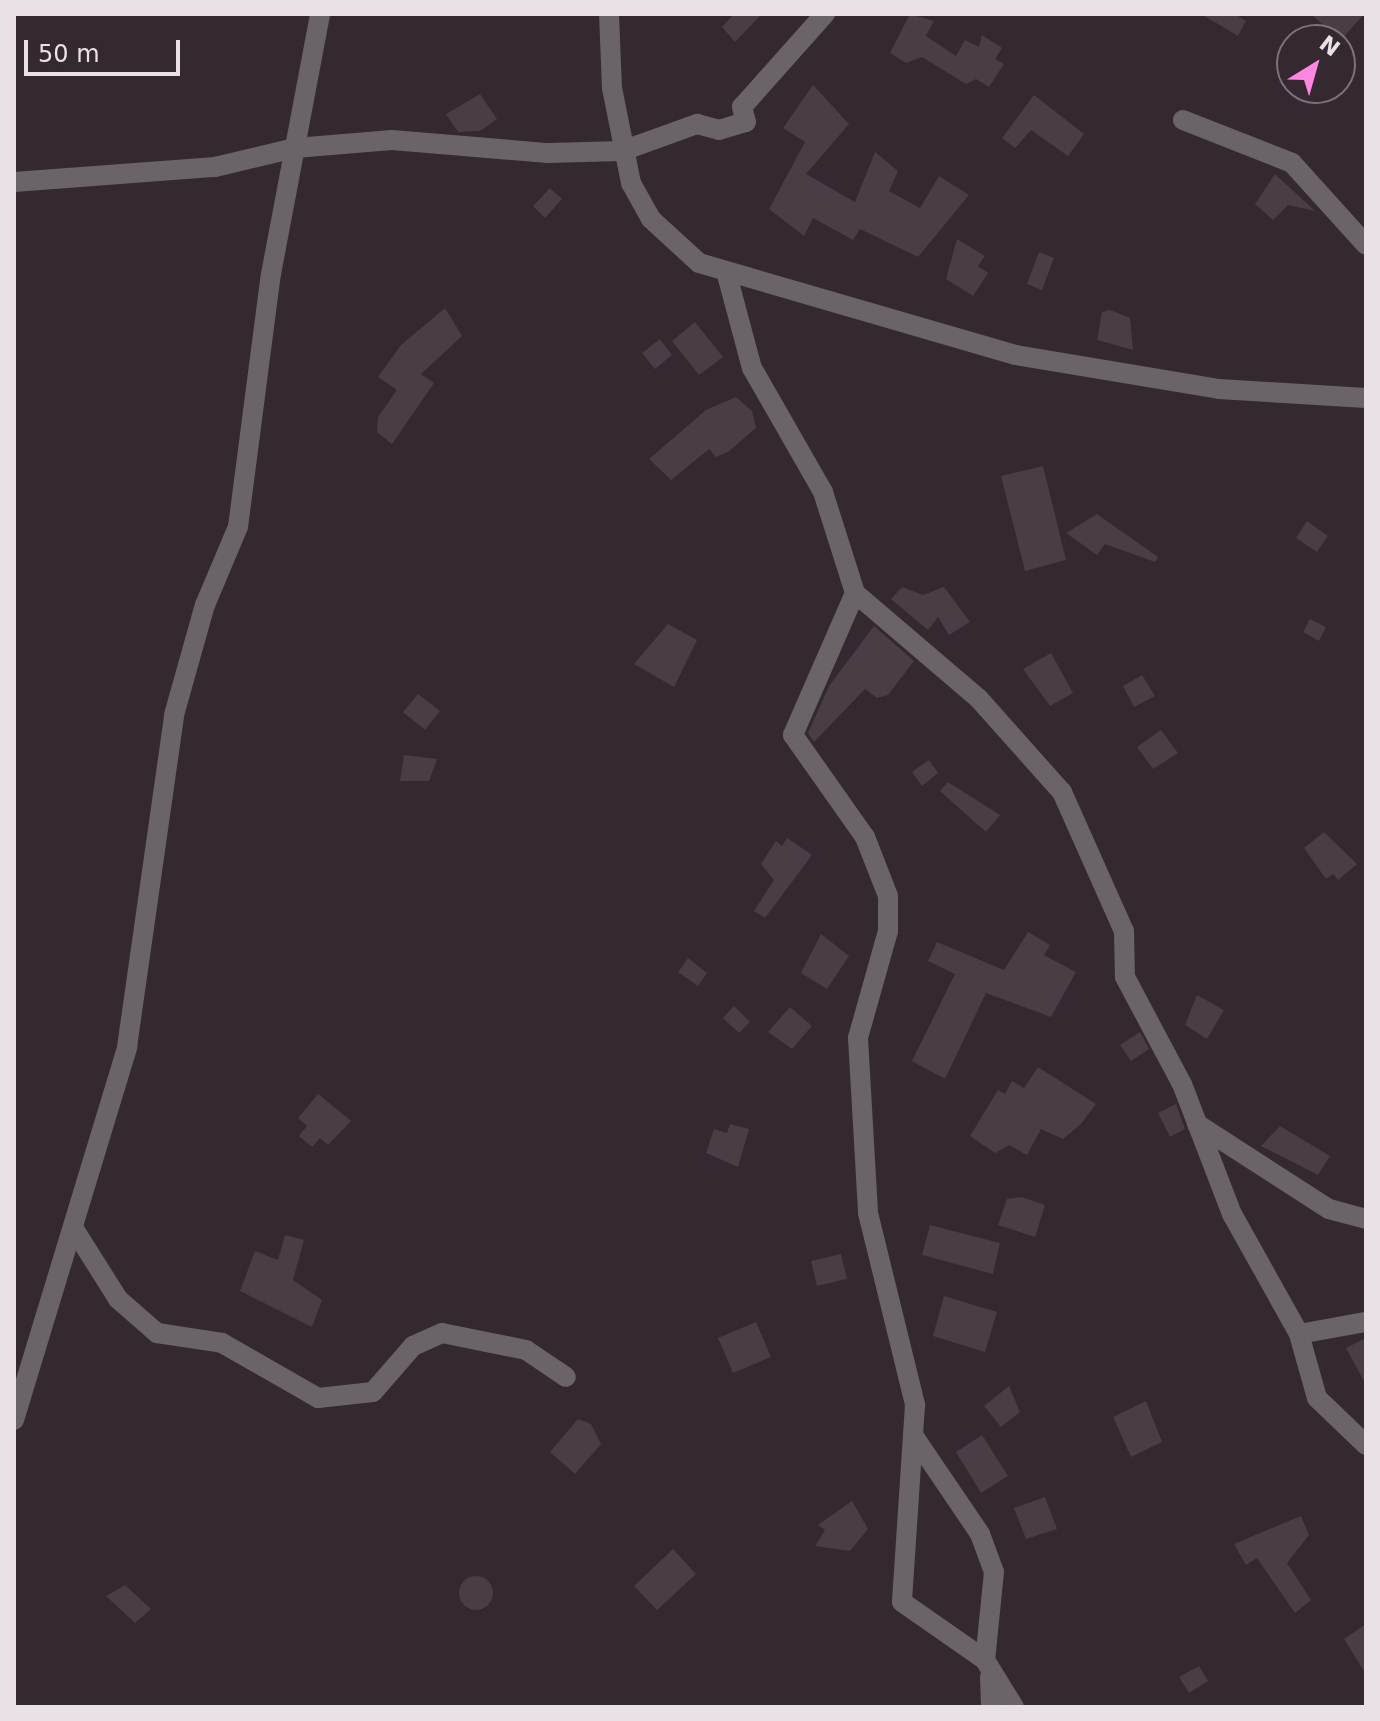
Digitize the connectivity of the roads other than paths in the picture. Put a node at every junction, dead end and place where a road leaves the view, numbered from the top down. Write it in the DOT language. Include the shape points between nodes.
graph roads {
  1 [pos="320,14"];
  2 [pos="609,14"];
  3 [pos="825,14"];
  4 [pos="1183,120"];
  5 [pos="295,148"];
  6 [pos="622,151"];
  7 [pos="14,182"];
  8 [pos="1366,245"];
  9 [pos="727,275"];
  10 [pos="1366,398"];
  11 [pos="855,593"];
  12 [pos="1197,1124"];
  13 [pos="1366,1219"];
  14 [pos="74,1229"];
  15 [pos="1366,1322"];
  16 [pos="1299,1334"];
  17 [pos="566,1377"];
  18 [pos="14,1420"];
  19 [pos="913,1435"];
  20 [pos="1366,1445"];
  21 [pos="988,1669"];
  22 [pos="991,1707"];
  23 [pos="1014,1707"];
  1 -- 5 [label="street"];
  2 -- 6 [label="street"];
  3 -- 6 [label="street" via="742,107 746,122 719,130 697,124"];
  4 -- 8 [label="street" via="1292,163"];
  5 -- 6 [label="street" via="392,140 548,153"];
  5 -- 7 [label="street" via="215,167"];
  5 -- 14 [label="street" via="238,527 205,605 174,715 127,1047"];
  6 -- 9 [label="street" via="651,219 699,263"];
  9 -- 10 [label="street" via="1049,361 1219,389"];
  9 -- 11 [label="street" via="752,368 823,492"];
  11 -- 12 [label="street" via="979,699 1062,792 1124,931 1125,977"];
  11 -- 19 [label="street" via="793,735 865,837 888,896 888,931 858,1038 868,1213 912,1379"];
  12 -- 13 [label="street" via="1329,1209"];
  12 -- 16 [label="street" via="1232,1214"];
  14 -- 17 [label="street" via="118,1299 157,1333 222,1343 318,1398 373,1392 413,1346 442,1333 526,1350"];
  14 -- 18 [label="street"];
  15 -- 16 [label="street"];
  16 -- 20 [label="street" via="1317,1398"];
  19 -- 21 [label="street" via="980,1534 994,1572"];
  19 -- 21 [label="street" via="902,1602"];
  21 -- 22 [label="street"];
  21 -- 23 [label="street"];
}
